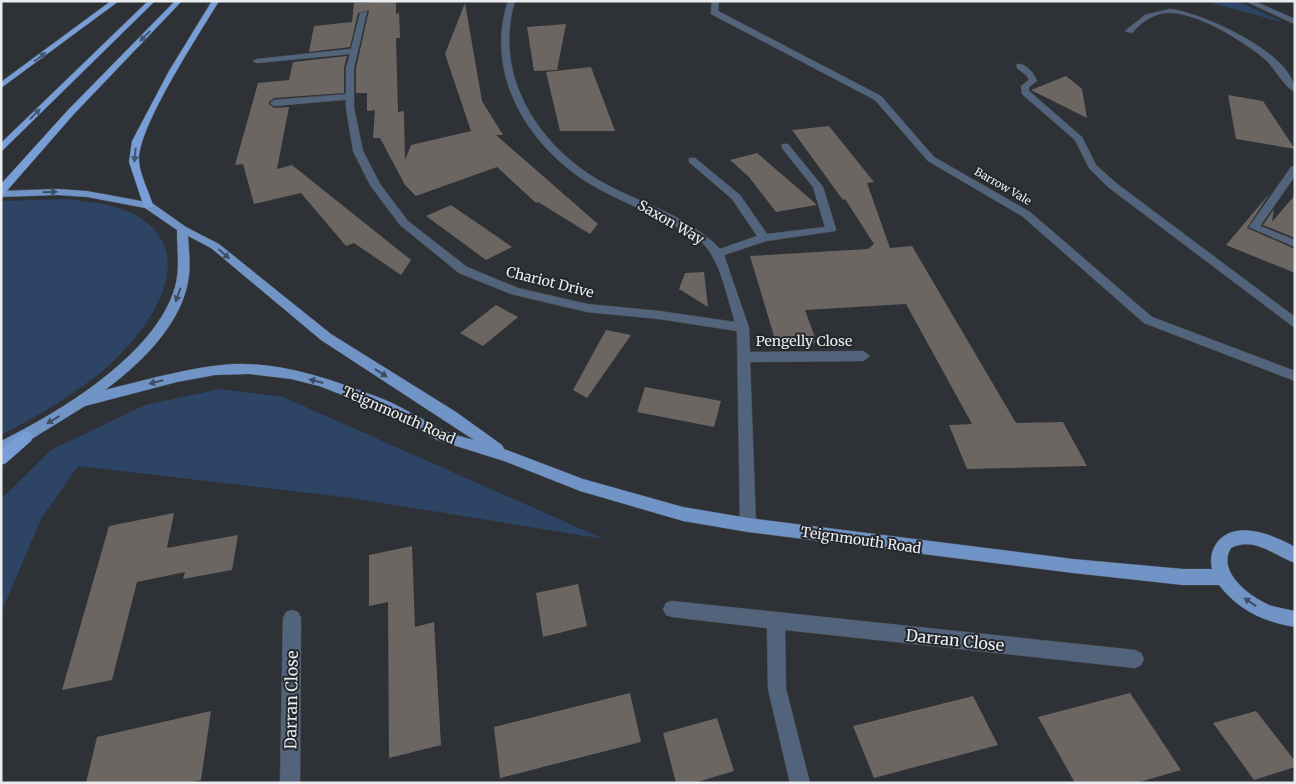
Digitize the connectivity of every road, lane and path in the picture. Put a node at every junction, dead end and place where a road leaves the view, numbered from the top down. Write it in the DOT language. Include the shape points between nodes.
graph roads {
  1 [pos="116,1"];
  2 [pos="152,1"];
  3 [pos="179,1"];
  4 [pos="216,1"];
  5 [pos="512,1"];
  6 [pos="716,1"];
  7 [pos="1248,1"];
  8 [pos="364,13"];
  9 [pos="1295,22"];
  10 [pos="1129,31"];
  11 [pos="353,51"];
  12 [pos="257,61"];
  13 [pos="1020,66"];
  14 [pos="1,86"];
  15 [pos="1295,89"];
  16 [pos="350,97"];
  17 [pos="274,103"];
  18 [pos="785,146"];
  19 [pos="1,149"];
  20 [pos="692,160"];
  21 [pos="1295,169"];
  22 [pos="1,193"];
  23 [pos="148,205"];
  24 [pos="182,229"];
  25 [pos="764,238"];
  26 [pos="1295,244"];
  27 [pos="718,253"];
  28 [pos="1295,324"];
  29 [pos="743,328"];
  30 [pos="863,356"];
  31 [pos="745,357"];
  32 [pos="1295,376"];
  33 [pos="84,400"];
  34 [pos="26,437"];
  35 [pos="1,448"];
  36 [pos="508,456"];
  37 [pos="1,459"];
  38 [pos="748,525"];
  39 [pos="1294,555"];
  40 [pos="1224,577"];
  41 [pos="672,609"];
  42 [pos="292,618"];
  43 [pos="1295,619"];
  44 [pos="776,621"];
  45 [pos="1135,658"];
  46 [pos="290,783"];
  47 [pos="800,783"];
  14 -- 1 [label="highway, one-way"];
  19 -- 2 [label="highway, one-way"];
  3 -- 22 [label="highway, one-way" via="29,158"];
  4 -- 23 [label="highway, one-way" via="173,71 137,141 134,162"];
  5 -- 27 [label="street, Saxon Way" via="506,19 505,56 512,89 536,130 556,152 591,180 660,212 703,237"];
  6 -- 32 [label="street, Barrow Vale" via="714,12 878,98 932,159 1026,214 1148,320"];
  7 -- 9 [label="street"];
  8 -- 11 [label="street, Chariot Drive"];
  10 -- 15 [label="street" via="1134,24 1161,12 1187,15 1226,32 1267,57"];
  11 -- 12 [label="street"];
  11 -- 16 [label="street, Chariot Drive"];
  13 -- 28 [label="street" via="1033,81 1025,86 1025,92 1078,139 1092,166"];
  16 -- 17 [label="street"];
  16 -- 29 [label="street, Chariot Drive" via="358,152 375,185 404,223 463,270 515,291 587,308"];
  18 -- 25 [label="street" via="818,187 831,229"];
  20 -- 25 [label="street" via="736,197"];
  21 -- 26 [label="street" via="1254,227"];
  22 -- 23 [label="main road, one-way" via="87,194"];
  23 -- 24 [label="main road, Teignmouth Road"];
  24 -- 33 [label="main road, one-way" via="184,270 172,310 140,351"];
  24 -- 36 [label="main road, Teignmouth Road, one-way" via="215,246 326,337"];
  25 -- 27 [label="street"];
  27 -- 29 [label="street, Saxon Way"];
  29 -- 31 [label="street, Saxon Way"];
  30 -- 31 [label="street, Pengelly Close"];
  31 -- 38 [label="street, Saxon Way"];
  33 -- 34 [label="main road, one-way"];
  36 -- 33 [label="main road, Teignmouth Road, one-way" via="442,436 381,404 322,382 282,373 249,369 215,370"];
  34 -- 35 [label="main road"];
  34 -- 37 [label="highway"];
  36 -- 38 [label="main road, Teignmouth Road" via="580,485 638,502 683,514"];
  38 -- 40 [label="main road, Teignmouth Road" via="1073,566 1183,577"];
  39 -- 40 [label="main road" via="1261,540 1234,539 1224,544 1219,553"];
  43 -- 40 [label="main road, one-way" via="1280,617 1255,606 1234,590"];
  41 -- 44 [label="street, Darran Close"];
  42 -- 46 [label="street, Darran Close"];
  44 -- 45 [label="street, Darran Close"];
  44 -- 47 [label="street" via="777,688"];
}
